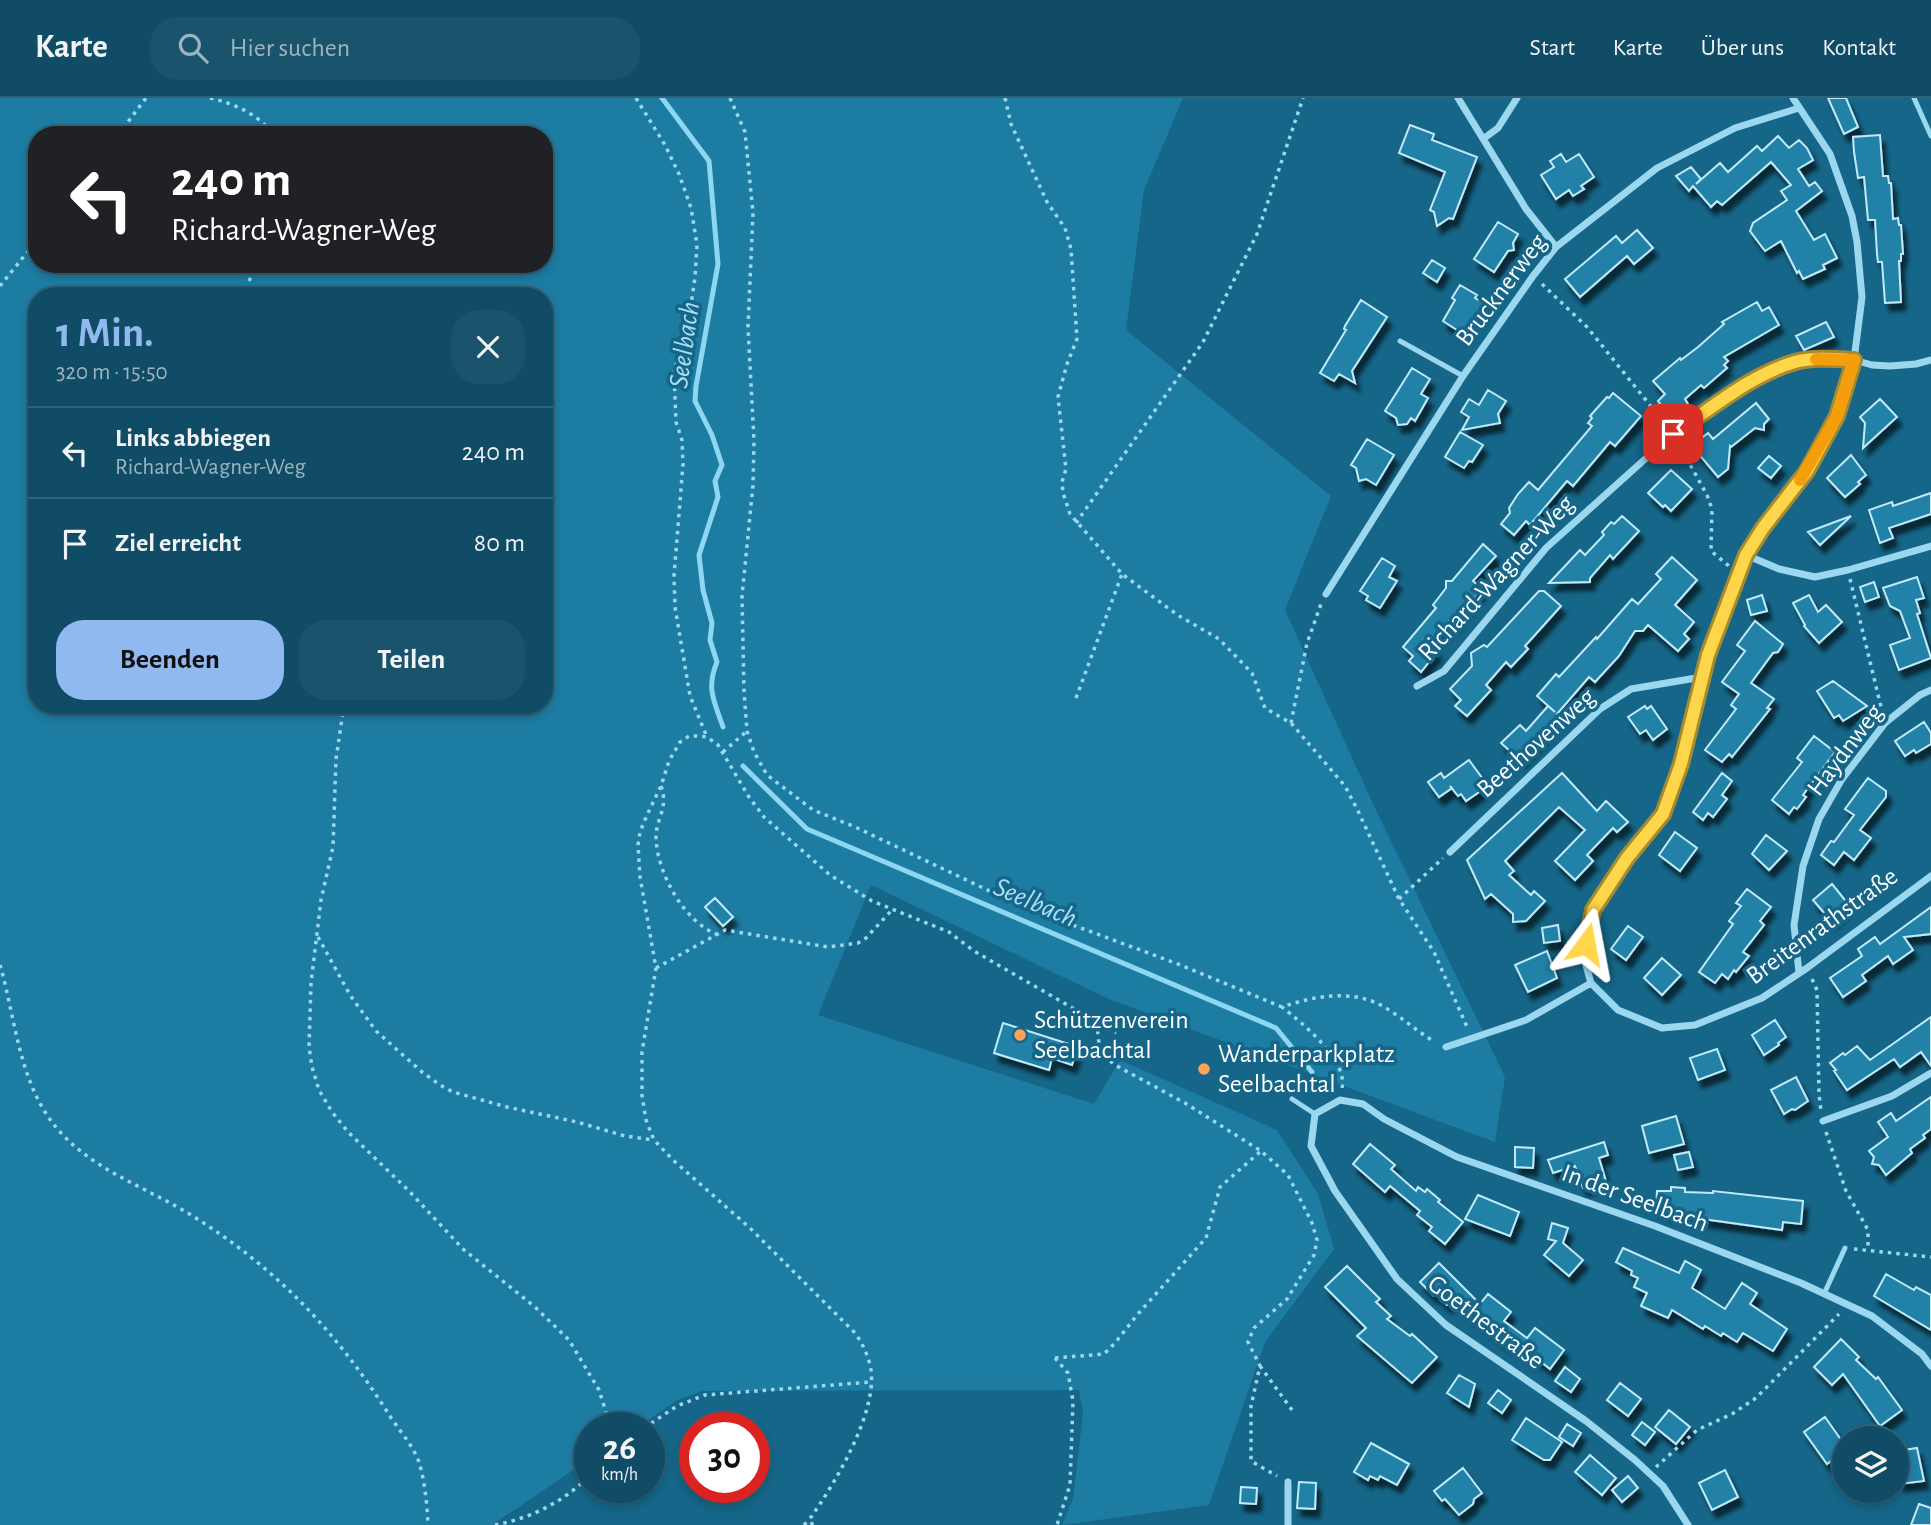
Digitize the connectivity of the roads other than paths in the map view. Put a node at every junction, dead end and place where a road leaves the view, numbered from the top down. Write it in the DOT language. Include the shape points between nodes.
graph roads {
  1 [pos="1458,98"];
  2 [pos="1517,98"];
  3 [pos="1793,98"];
  4 [pos="1914,98"];
  5 [pos="1799,108"];
  6 [pos="1931,136"];
  7 [pos="1483,139"];
  8 [pos="1556,247"];
  9 [pos="1400,341"];
  10 [pos="1854,360"];
  11 [pos="1931,360"];
  12 [pos="1463,376"];
  13 [pos="1931,546"];
  14 [pos="1746,555"];
  15 [pos="1326,594"];
  16 [pos="1702,677"];
  17 [pos="1416,685"];
  18 [pos="1931,690"];
  19 [pos="1450,852"];
  20 [pos="1931,876"];
  21 [pos="1799,974"];
  22 [pos="1591,982"];
  23 [pos="1446,1047"];
  24 [pos="1931,1073"];
  25 [pos="1292,1099"];
  26 [pos="1315,1114"];
  27 [pos="1823,1121"];
  28 [pos="1845,1248"];
  29 [pos="1824,1294"];
  30 [pos="1931,1366"];
  31 [pos="1288,1482"];
  32 [pos="1289,1525"];
  33 [pos="1688,1525"];
  1 -- 7 [label="street"];
  2 -- 7 [label="street" via="1498,128"];
  3 -- 5 [label="street"];
  4 -- 6 [label="lane"];
  5 -- 8 [label="street, Brucknerweg" via="1735,128 1657,168"];
  5 -- 10 [label="street" via="1830,154 1852,216 1861,297"];
  7 -- 8 [label="street" via="1526,209"];
  8 -- 12 [label="street, Brucknerweg"];
  9 -- 12 [label="lane"];
  10 -- 11 [label="street, Richard-Wagner-Weg" via="1890,366"];
  10 -- 14 [label="street" via="1837,416 1807,471"];
  10 -- 17 [label="street, Richard-Wagner-Weg" via="1809,359 1774,370 1673,434 1546,548 1444,671"];
  12 -- 15 [label="street, Brucknerweg"];
  13 -- 14 [label="street" via="1815,577"];
  14 -- 16 [label="street"];
  16 -- 19 [label="street, Beethovenweg" via="1631,690 1600,709"];
  16 -- 22 [label="street" via="1681,764 1663,814 1593,910 1584,958"];
  18 -- 21 [label="street, Haydnweg" via="1885,723 1842,779 1819,819 1803,866 1794,925"];
  20 -- 21 [label="street, Breitenrathstraße"];
  21 -- 22 [label="street, Breitenrathstraße" via="1762,998 1725,1014 1695,1025 1662,1028 1618,1010"];
  22 -- 23 [label="street" via="1526,1020"];
  24 -- 27 [label="street" via="1892,1096"];
  25 -- 26 [label="lane"];
  26 -- 29 [label="street, In der Seelbach" via="1340,1100 1363,1104 1457,1157 1655,1226"];
  26 -- 33 [label="street, Goethestraße" via="1311,1146 1335,1191 1397,1279 1446,1325 1586,1421 1650,1473"];
  28 -- 29 [label="lane"];
  29 -- 30 [label="street, In der Seelbach" via="1872,1316"];
  31 -- 32 [label="street"];
}
